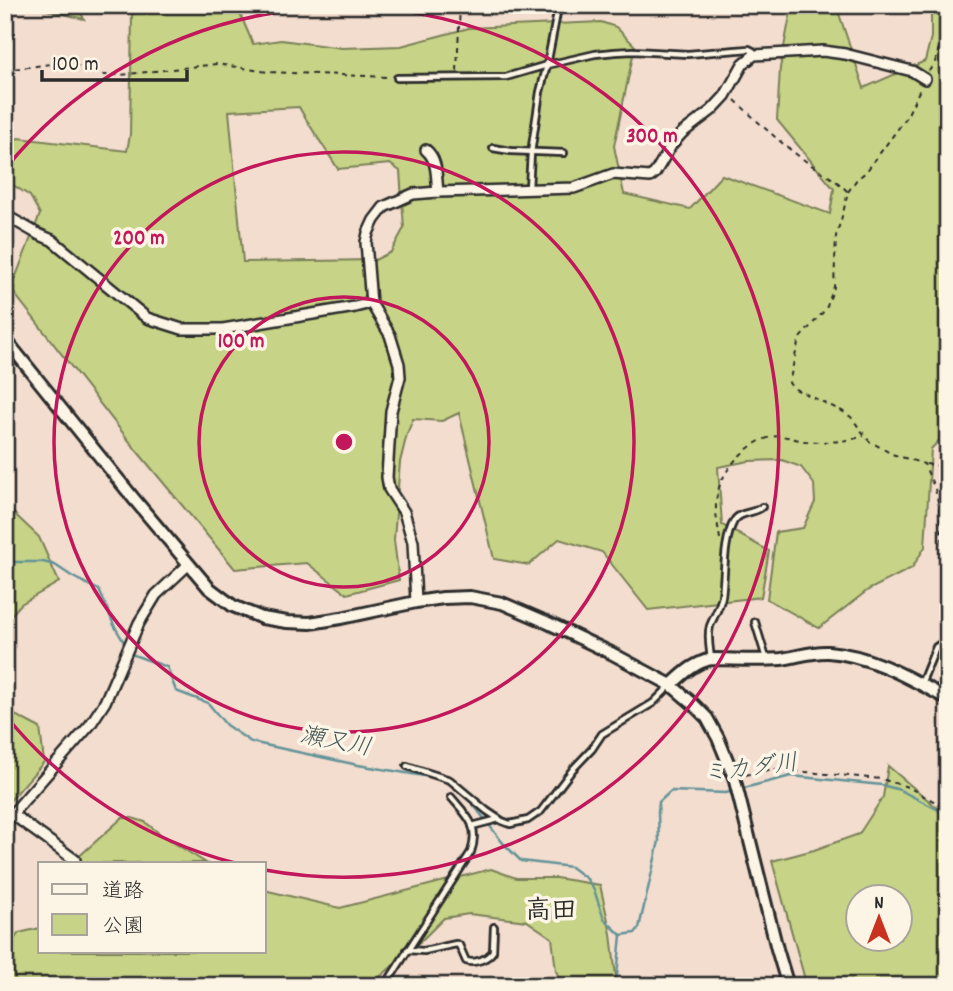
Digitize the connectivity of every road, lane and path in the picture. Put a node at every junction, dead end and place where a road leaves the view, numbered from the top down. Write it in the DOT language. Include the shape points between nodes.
graph roads {
  1 [pos="460,5"];
  2 [pos="557,13"];
  3 [pos="948,16"];
  4 [pos="754,55"];
  5 [pos="547,65"];
  6 [pos="5,69"];
  7 [pos="457,77"];
  8 [pos="397,78"];
  9 [pos="925,79"];
  10 [pos="727,93"];
  11 [pos="493,148"];
  12 [pos="426,150"];
  13 [pos="531,153"];
  14 [pos="564,153"];
  15 [pos="529,189"];
  16 [pos="438,192"];
  17 [pos="848,192"];
  18 [pos="5,215"];
  19 [pos="370,303"];
  20 [pos="5,339"];
  21 [pos="865,436"];
  22 [pos="925,464"];
  23 [pos="948,467"];
  24 [pos="762,507"];
  25 [pos="721,544"];
  26 [pos="948,545"];
  27 [pos="189,564"];
  28 [pos="416,601"];
  29 [pos="755,622"];
  30 [pos="948,639"];
  31 [pos="710,659"];
  32 [pos="766,659"];
  33 [pos="921,684"];
  34 [pos="671,685"];
  35 [pos="948,699"];
  36 [pos="407,766"];
  37 [pos="734,778"];
  38 [pos="451,797"];
  39 [pos="948,809"];
  40 [pos="9,817"];
  41 [pos="500,819"];
  42 [pos="472,826"];
  43 [pos="75,860"];
  44 [pos="494,927"];
  45 [pos="407,950"];
  46 [pos="385,986"];
  47 [pos="788,986"];
  1 -- 7 [label="path"];
  2 -- 5 [label="lane"];
  3 -- 9 [label="path" via="935,62"];
  4 -- 5 [label="lane" via="750,49 688,54 633,51"];
  4 -- 9 [label="street" via="834,52 912,71"];
  4 -- 10 [label="street" via="743,64"];
  5 -- 7 [label="lane" via="506,77"];
  5 -- 13 [label="lane"];
  6 -- 8 [label="path" via="59,63 120,75 217,64 268,72"];
  7 -- 8 [label="lane"];
  9 -- 17 [label="path" via="906,118"];
  10 -- 15 [label="street" via="682,133 650,177 613,173 574,188"];
  10 -- 17 [label="path" via="786,146"];
  11 -- 13 [label="lane"];
  12 -- 16 [label="street" via="434,161"];
  13 -- 14 [label="lane"];
  13 -- 15 [label="lane"];
  15 -- 16 [label="street"];
  16 -- 19 [label="street" via="404,197 378,213 366,242"];
  17 -- 21 [label="path" via="836,236 834,286 826,309 799,340 789,383 851,417"];
  18 -- 19 [label="street" via="52,240 147,318 181,329 223,329"];
  19 -- 28 [label="street" via="390,335 399,364 390,411 387,477 413,542"];
  20 -- 27 [label="street"];
  21 -- 22 [label="path" via="892,454"];
  21 -- 25 [label="path" via="832,442 780,436 744,450 717,495"];
  22 -- 23 [label="path"];
  22 -- 26 [label="path" via="939,506 942,543"];
  24 -- 31 [label="lane" via="737,517 732,528 721,598 710,627"];
  27 -- 28 [label="street" via="209,588 233,606 275,621 310,623"];
  27 -- 40 [label="street" via="156,595 90,725"];
  28 -- 34 [label="street" via="470,597 502,603"];
  29 -- 32 [label="lane"];
  30 -- 33 [label="lane" via="936,647"];
  31 -- 32 [label="street"];
  31 -- 34 [label="street" via="687,670"];
  32 -- 33 [label="street" via="832,652 879,664"];
  33 -- 35 [label="street"];
  34 -- 37 [label="street" via="707,718"];
  34 -- 41 [label="lane" via="653,703 603,734 541,811 510,824"];
  36 -- 41 [label="lane" via="450,780"];
  37 -- 39 [label="path" via="773,769 881,779 908,787"];
  37 -- 47 [label="street"];
  38 -- 42 [label="lane"];
  40 -- 43 [label="street"];
  41 -- 42 [label="lane"];
  42 -- 45 [label="lane" via="471,852"];
  44 -- 45 [label="lane" via="493,951 477,961 466,961 456,944"];
  45 -- 46 [label="lane"];
}
